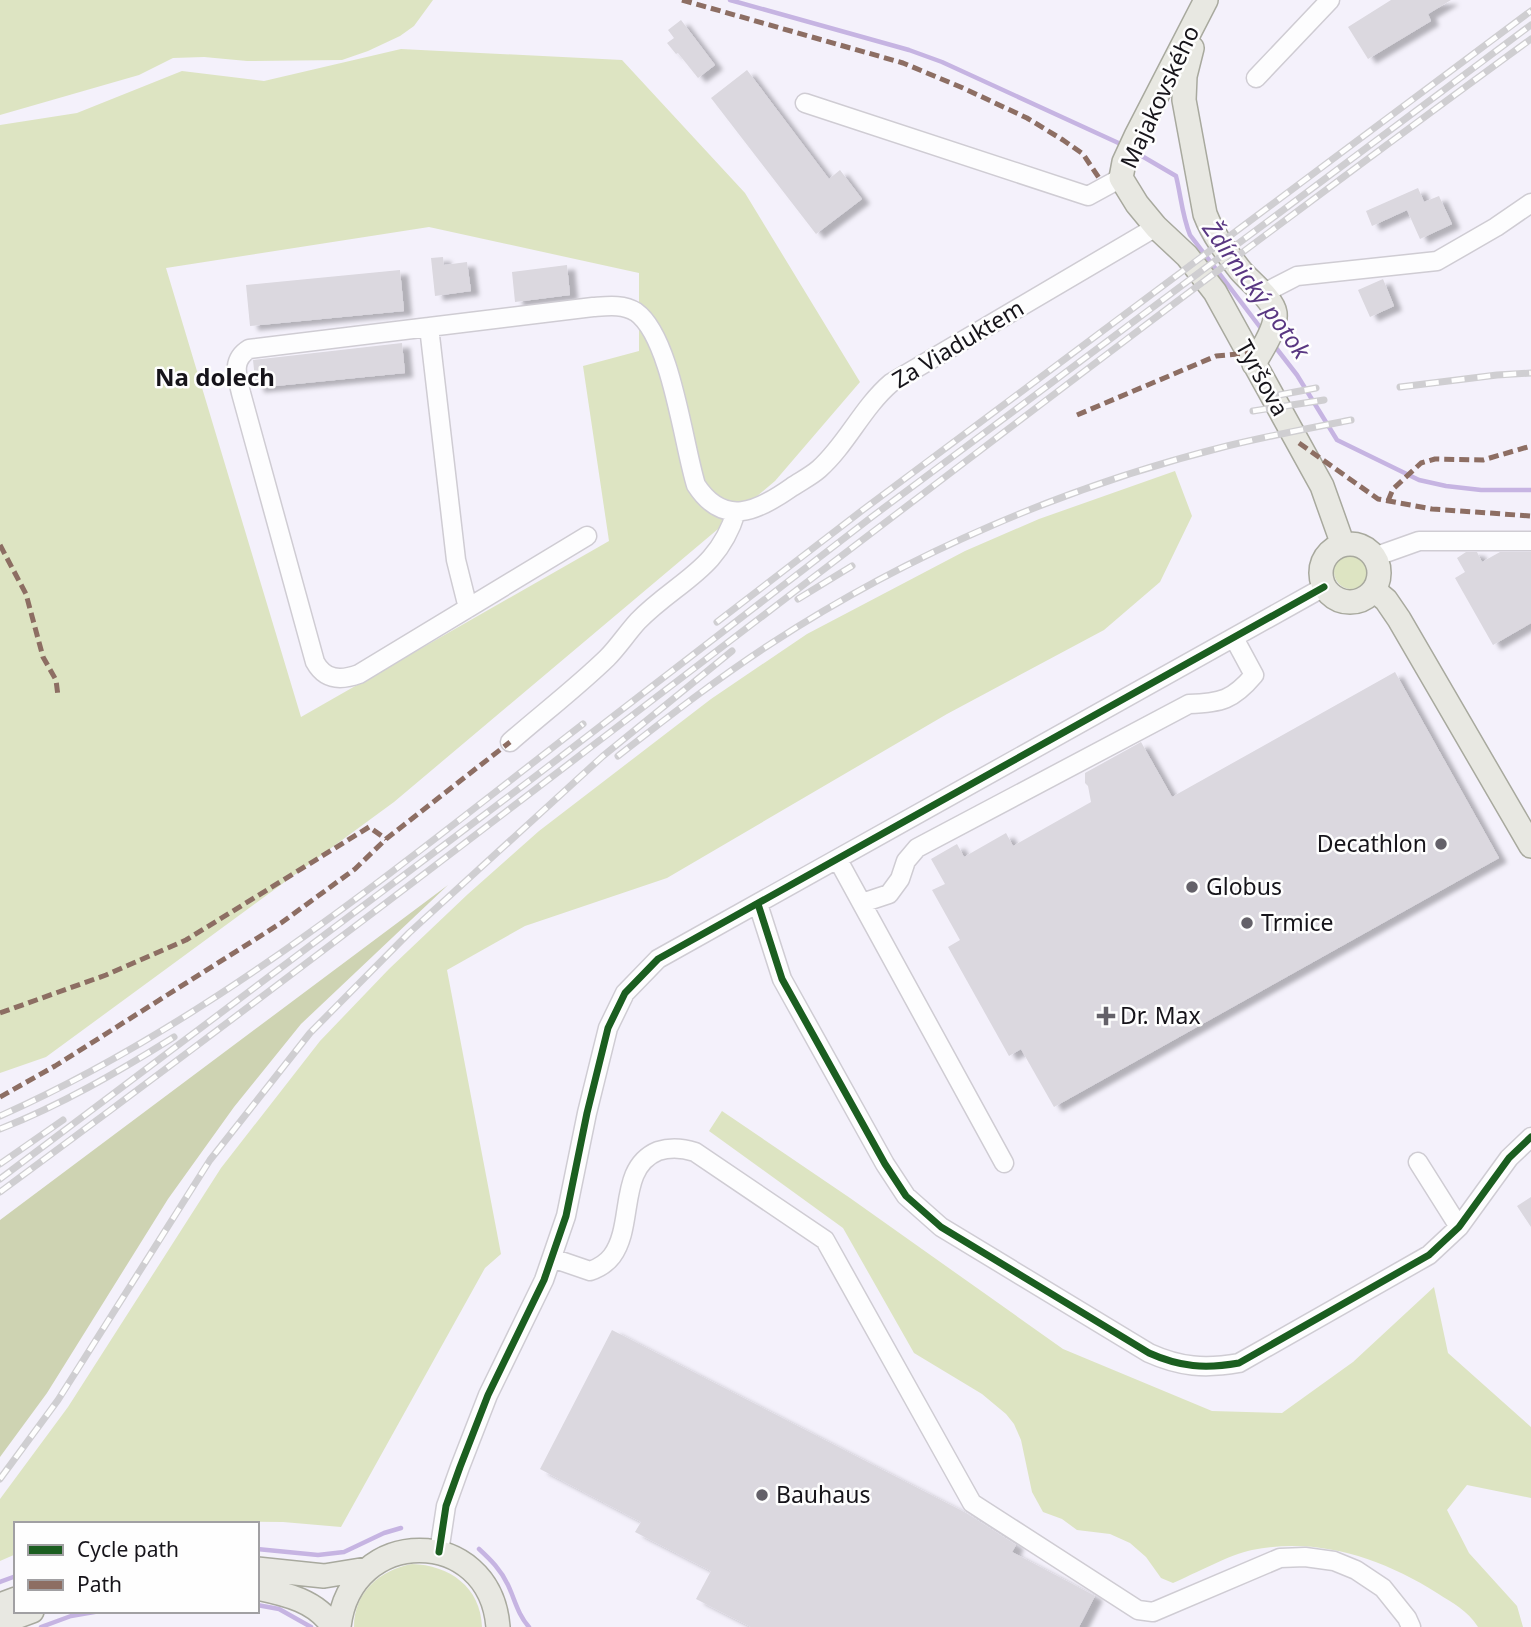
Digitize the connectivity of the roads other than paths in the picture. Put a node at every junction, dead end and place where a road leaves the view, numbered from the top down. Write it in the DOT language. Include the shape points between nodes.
graph roads {
  1 [pos="1207,0"];
  2 [pos="1330,0"];
  3 [pos="1256,78"];
  4 [pos="804,103"];
  5 [pos="1123,170"];
  6 [pos="1531,203"];
  7 [pos="1156,227"];
  8 [pos="1262,294"];
  9 [pos="429,327"];
  10 [pos="1254,364"];
  11 [pos="736,512"];
  12 [pos="587,536"];
  13 [pos="1531,541"];
  14 [pos="1343,545"];
  15 [pos="1374,557"];
  16 [pos="1324,587"];
  17 [pos="1374,590"];
  18 [pos="468,608"];
  19 [pos="1234,638"];
  20 [pos="510,743"];
  21 [pos="1531,846"];
  22 [pos="838,860"];
  23 [pos="862,903"];
  24 [pos="758,904"];
  25 [pos="1531,1137"];
  26 [pos="1418,1162"];
  27 [pos="1004,1163"];
  28 [pos="1459,1227"];
  29 [pos="552,1258"];
  30 [pos="439,1552"];
  31 [pos="259,1569"];
  32 [pos="367,1569"];
  33 [pos="259,1589"];
  34 [pos="494,1602"];
  35 [pos="1146,1611"];
  36 [pos="27,1613"];
  37 [pos="0,1623"];
  38 [pos="333,1627"];
  39 [pos="339,1627"];
  40 [pos="498,1627"];
  41 [pos="512,1627"];
  42 [pos="1137,1627"];
  43 [pos="1411,1627"];
  1 -- 5 [label="main road, Majakovského"];
  1 -- 8 [label="main road, Majakovského" via="1185,76 1184,100 1199,190 1212,232"];
  2 -- 3 [label="street"];
  4 -- 5 [label="street" via="1088,197"];
  5 -- 7 [label="main road, Majakovského" via="1137,204"];
  6 -- 8 [label="street" via="1437,261 1297,276"];
  7 -- 10 [label="main road, Tyršova" via="1187,256 1214,292"];
  7 -- 11 [label="street, Za Viaduktem" via="891,383 873,398 819,468 779,496"];
  8 -- 10 [label="main road, Majakovského" via="1275,313"];
  9 -- 11 [label="street" via="593,307 625,307 636,313 656,336 670,375 696,485 715,505"];
  9 -- 18 [label="street" via="456,560"];
  9 -- 18 [label="street" via="249,349 237,361 236,370 320,671 336,679 359,674"];
  10 -- 14 [label="main road, Tyršova" via="1322,485"];
  11 -- 20 [label="street" via="719,548 699,571 639,620 608,657"];
  12 -- 18 [label="street"];
  13 -- 15 [label="street" via="1419,541"];
  14 -- 15 [label="main road" via="1360,546"];
  14 -- 16 [label="main road" via="1323,561"];
  15 -- 17 [label="main road" via="1379,573"];
  16 -- 17 [label="main road" via="1348,603"];
  16 -- 19 [label="street"];
  17 -- 21 [label="main road" via="1399,619"];
  19 -- 22 [label="street"];
  19 -- 23 [label="street" via="1254,675 1242,689 1217,703 1189,704 917,848 889,894"];
  22 -- 23 [label="street"];
  22 -- 24 [label="street"];
  23 -- 27 [label="street"];
  24 -- 28 [label="street" via="782,979 906,1196 941,1227 1149,1353 1196,1367 1239,1363 1429,1255"];
  24 -- 29 [label="street" via="658,959 625,993 608,1028 566,1216"];
  25 -- 28 [label="street" via="1509,1158"];
  26 -- 28 [label="street"];
  29 -- 30 [label="street" via="460,1467 446,1506"];
  29 -- 35 [label="street" via="590,1271 612,1257 621,1241 630,1186 646,1157 664,1149 684,1149 708,1158 825,1240 972,1503"];
  30 -- 32 [label="main road" via="401,1552"];
  30 -- 34 [label="main road" via="472,1571"];
  31 -- 32 [label="main road" via="324,1576"];
  32 -- 39 [label="main road" via="344,1602"];
  33 -- 38 [label="main road" via="313,1605"];
  34 -- 40 [label="main road"];
  34 -- 41 [label="main road"];
  35 -- 42 [label="street"];
  35 -- 43 [label="street" via="1170,1606 1280,1558 1305,1557 1356,1570 1383,1588"];
  36 -- 37 [label="main road"];
}
